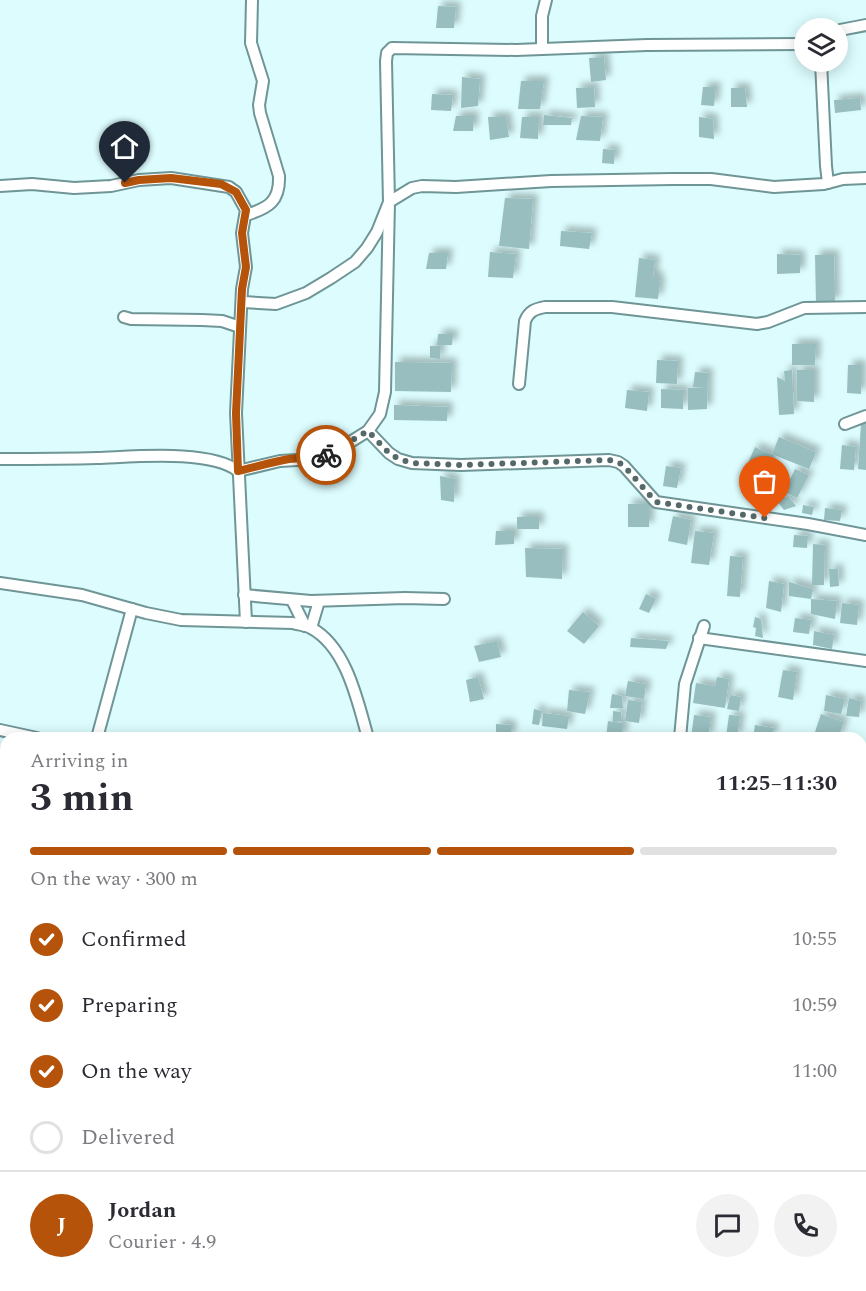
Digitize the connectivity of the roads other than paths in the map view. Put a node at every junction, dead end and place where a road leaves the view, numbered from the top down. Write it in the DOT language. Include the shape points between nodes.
graph roads {
  1 [pos="252,0"];
  2 [pos="546,0"];
  3 [pos="866,25"];
  4 [pos="848,28"];
  5 [pos="794,44"];
  6 [pos="542,49"];
  7 [pos="824,72"];
  8 [pos="866,178"];
  9 [pos="828,183"];
  10 [pos="0,186"];
  11 [pos="389,202"];
  12 [pos="246,215"];
  13 [pos="243,302"];
  14 [pos="866,307"];
  15 [pos="124,317"];
  16 [pos="240,327"];
  17 [pos="519,384"];
  18 [pos="866,416"];
  19 [pos="845,423"];
  20 [pos="368,431"];
  21 [pos="0,459"];
  22 [pos="238,471"];
  23 [pos="866,535"];
  24 [pos="0,583"];
  25 [pos="244,595"];
  26 [pos="444,599"];
  27 [pos="292,600"];
  28 [pos="319,601"];
  29 [pos="132,609"];
  30 [pos="246,622"];
  31 [pos="704,626"];
  32 [pos="308,627"];
  33 [pos="699,638"];
  34 [pos="866,662"];
  35 [pos="99,732"];
  36 [pos="366,732"];
  37 [pos="681,732"];
  1 -- 12 [label="street" via="251,43 263,81 260,113 279,185 267,207"];
  2 -- 6 [label="street"];
  3 -- 4 [label="street"];
  5 -- 6 [label="street"];
  6 -- 11 [label="street" via="392,48 386,61"];
  7 -- 9 [label="street"];
  8 -- 9 [label="street"];
  9 -- 11 [label="street" via="774,187 711,179 673,179 422,186"];
  10 -- 12 [label="street" via="74,188 171,178 221,184 236,192"];
  11 -- 13 [label="street" via="377,231 355,262 306,293 268,305"];
  11 -- 20 [label="street" via="385,392 380,414"];
  12 -- 13 [label="street" via="242,233 246,267"];
  13 -- 16 [label="street"];
  14 -- 17 [label="street" via="804,308 757,324 612,308 535,309 525,321"];
  15 -- 16 [label="street" via="222,321"];
  16 -- 22 [label="street"];
  18 -- 19 [label="street"];
  20 -- 22 [label="street" via="331,454 280,460"];
  20 -- 23 [label="street" via="389,453 412,463 609,460 624,466 656,502"];
  21 -- 22 [label="street" via="167,457 203,459"];
  22 -- 25 [label="street"];
  24 -- 29 [label="street" via="82,595"];
  25 -- 27 [label="street"];
  25 -- 30 [label="street"];
  26 -- 28 [label="street"];
  27 -- 28 [label="street"];
  27 -- 32 [label="street"];
  28 -- 32 [label="street"];
  29 -- 30 [label="street" via="181,620"];
  29 -- 35 [label="street"];
  30 -- 32 [label="street"];
  31 -- 33 [label="street"];
  32 -- 36 [label="street" via="329,643 344,663"];
  33 -- 34 [label="street"];
  33 -- 37 [label="street" via="685,684"];
}
